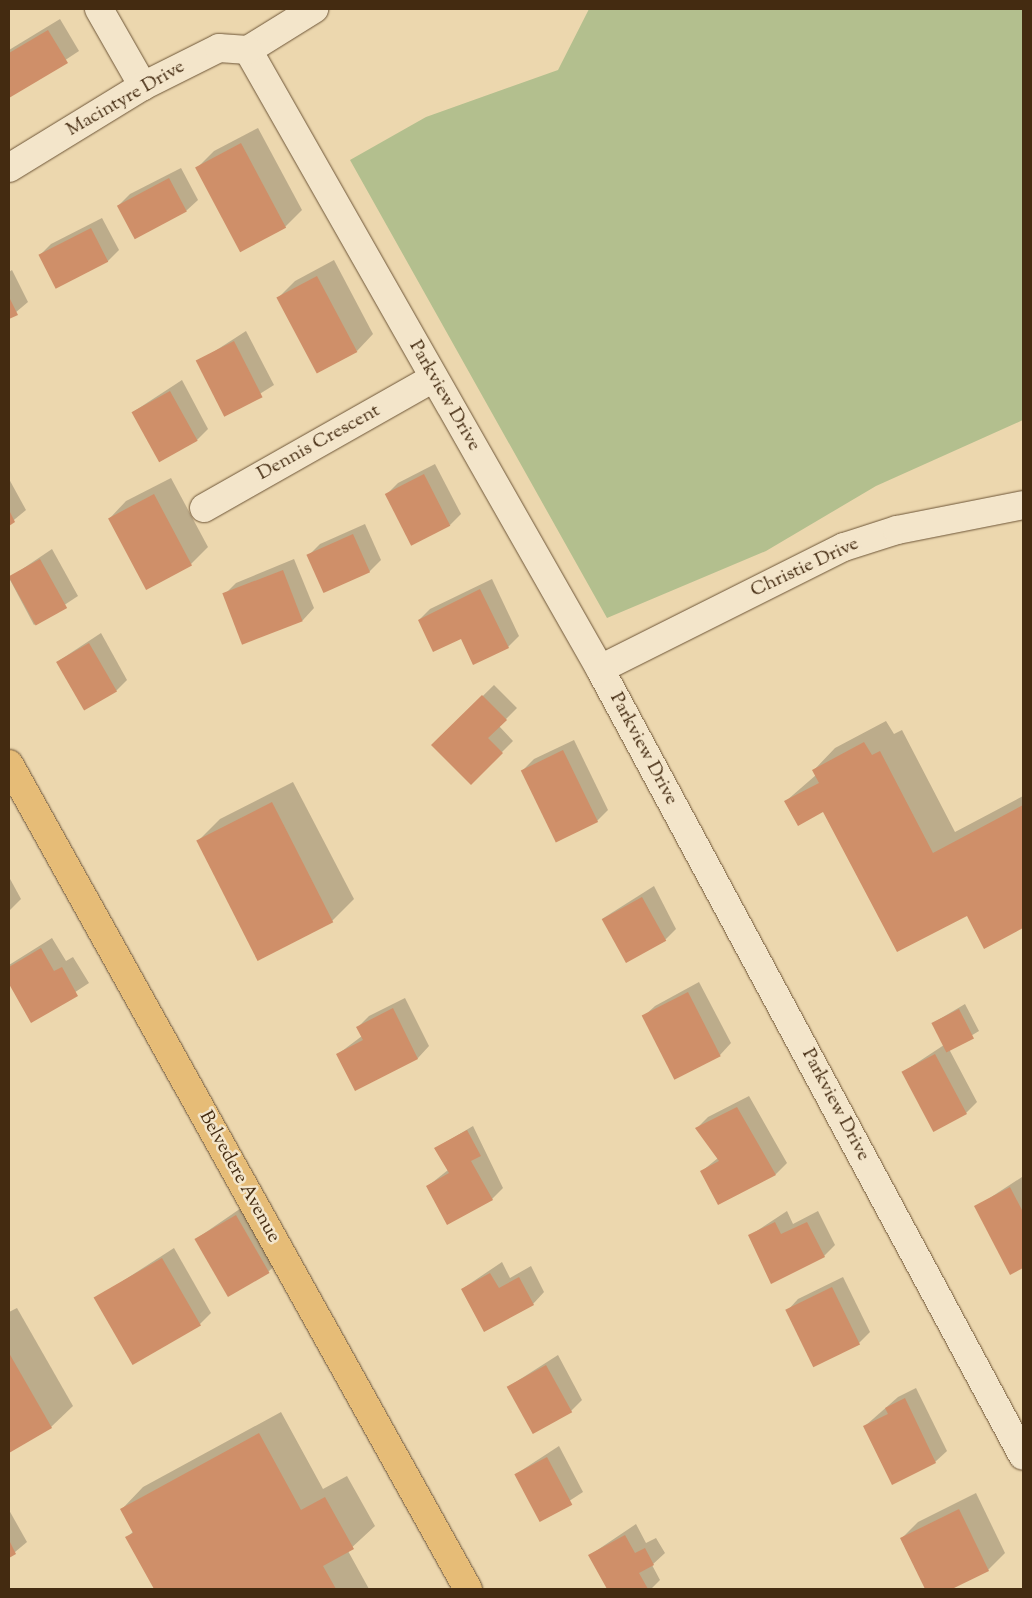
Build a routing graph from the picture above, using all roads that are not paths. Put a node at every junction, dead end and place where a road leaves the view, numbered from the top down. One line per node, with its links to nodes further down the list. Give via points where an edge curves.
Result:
1 (99, 9): 4 (street)
2 (314, 9): 3 (street)
3 (248, 50): 4 (street, Macintyre Drive, via 219,48); 6 (street, Parkview Drive)
4 (143, 86): 5 (street, Macintyre Drive)
5 (9, 168)
6 (434, 378): 8 (street, Dennis Crescent); 9 (street, Parkview Drive)
7 (1023, 505): 9 (street, Christie Drive, via 897,530 844,547)
8 (204, 508)
9 (600, 669): 11 (street, Parkview Drive)
10 (9, 766): 12 (main road, Belvedere Avenue)
11 (1023, 1456)
12 (468, 1589)

